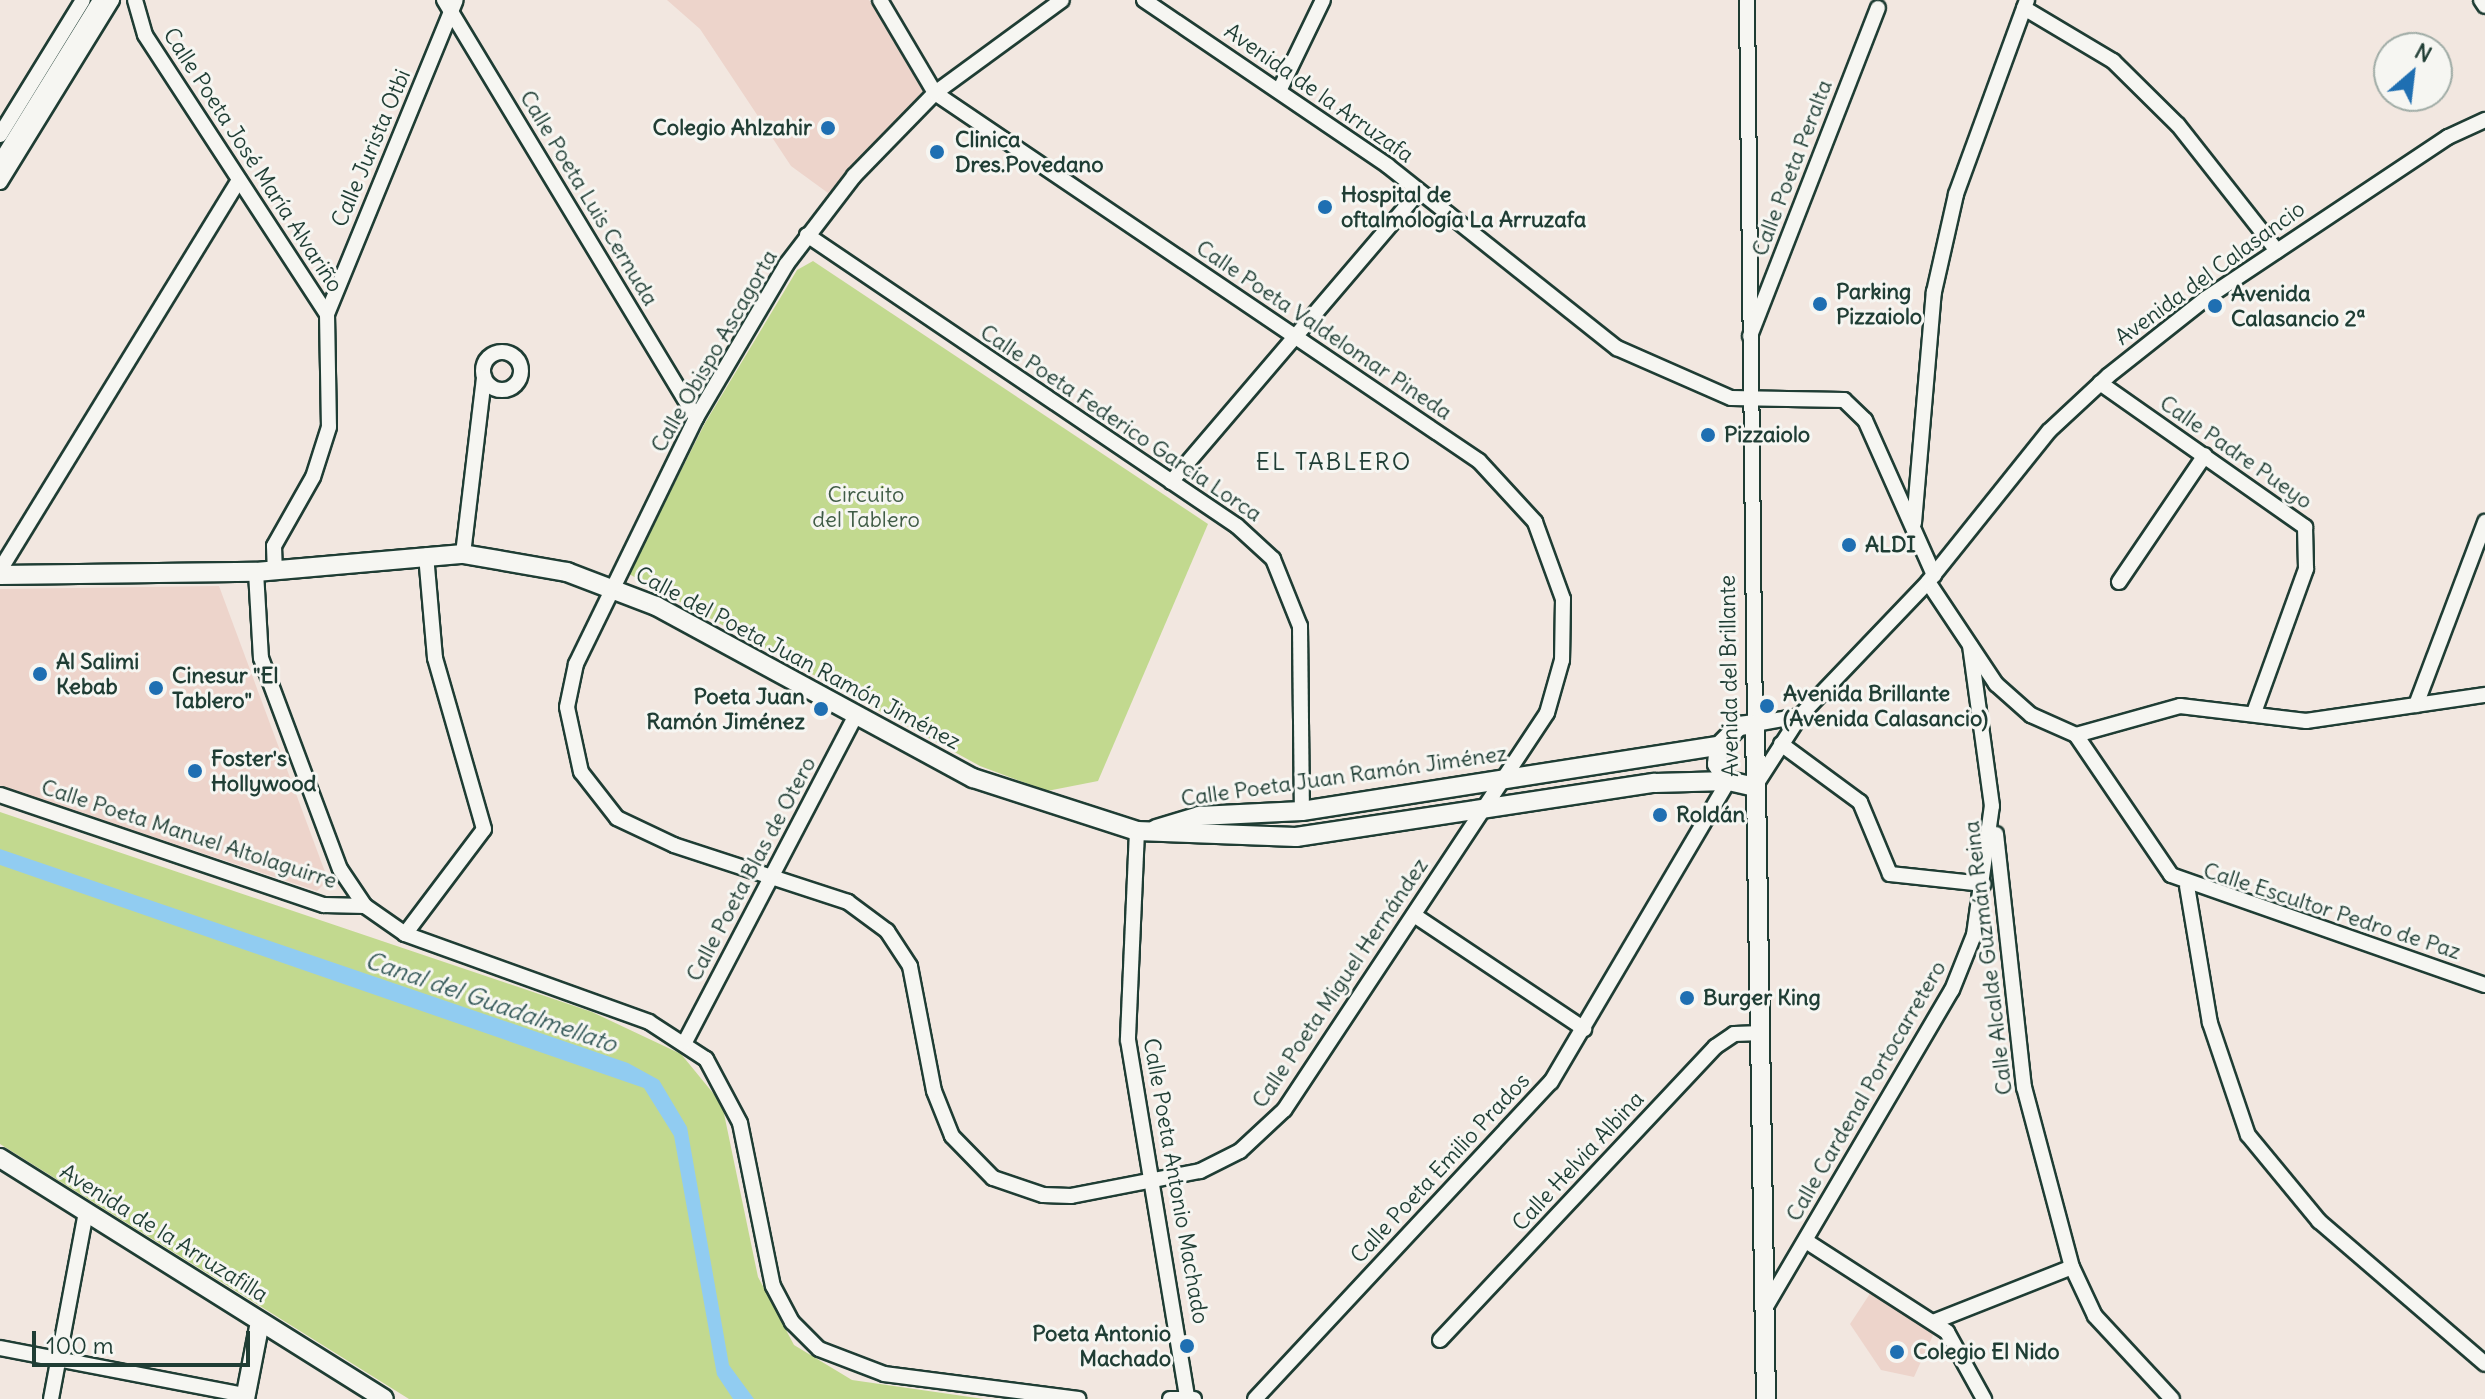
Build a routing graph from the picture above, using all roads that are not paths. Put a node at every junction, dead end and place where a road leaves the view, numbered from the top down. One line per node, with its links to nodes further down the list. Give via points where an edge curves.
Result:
1 (83, 0): 18 (street)
2 (100, 0): 19 (street)
3 (112, 0): 21 (street)
4 (135, 0): 20 (street, Calle Poeta José María Alvariño, via 145,35)
5 (880, 0): 16 (street, Calle Poeta Valdelomar Pineda)
6 (1062, 0): 16 (street, Calle Obispo Ascagorta)
7 (1144, 0): 15 (street, Avenida de la Arruzafa)
8 (1323, 0): 15 (street)
9 (1747, 0): 27 (street, Avenida del Brillante)
10 (2481, 0): 13 (street)
11 (450, 3): 25 (street, Calle Jurista Otbi); 31 (street, Calle Poeta Luis Cernuda)
12 (2025, 4): 24 (street, via 2113,61 2178,125); 35 (street, via 1956,194 1934,292 1911,500)
13 (2485, 6)
14 (1878, 8): 27 (street, Calle Poeta Peralta)
15 (1279, 91): 22 (street, Avenida de la Arruzafa)
16 (935, 93): 23 (street, Calle Obispo Ascagorta); 26 (street, Calle Poeta Valdelomar Pineda)
17 (2485, 120): 24 (street, Avenida del Calasancio)
18 (0, 135)
19 (0, 162)
20 (239, 180): 25 (street, Calle Poeta José María Alvariño); 39 (street)
21 (0, 182)
22 (1419, 192): 26 (street); 30 (street, Avenida de la Arruzafa, via 1600,339)
23 (807, 235): 31 (street, Calle Obispo Ascagorta); 33 (street, Calle Poeta Federico García Lorca)
24 (2277, 251): 29 (street, Avenida del Calasancio, via 2160,331)
25 (327, 314): 38 (street, Calle Poeta José María Alvariño, via 329,427 313,477 274,546)
26 (1293, 337): 33 (street); 54 (street, Calle Poeta Valdelomar Pineda, via 1479,461 1511,491 1547,544 1563,599 1562,660 1547,713)
27 (1747, 344): 30 (street, Avenida del Brillante)
28 (484, 377): 36 (street)
29 (2100, 383): 32 (street, Calle Padre Pueyo); 41 (street, Avenida del Calasancio, via 2049,431)
30 (1747, 399): 35 (street, Calle Escultor Pedro de Paz, via 1844,400 1865,420); 50 (street, Avenida del Brillante)
31 (696, 418): 43 (street, Calle Obispo Ascagorta)
32 (2205, 455): 42 (street); 47 (street, Calle Padre Pueyo, via 2298,519 2310,541)
33 (1171, 482): 60 (street, Calle Poeta Federico García Lorca, via 1250,536 1294,598 1301,640)
34 (2485, 522): 46 (street)
35 (1914, 532): 41 (street, Calle Escultor Pedro de Paz)
36 (463, 554): 37 (main road, Calle del Poeta Juan Ramón Jiménez); 43 (main road, Calle del Poeta Juan Ramón Jiménez)
37 (426, 555): 38 (main road, Calle del Poeta Juan Ramón Jiménez); 69 (street, via 435,658 484,829)
38 (275, 571): 40 (main road, Calle del Poeta Juan Ramón Jiménez)
39 (0, 572): 40 (main road, Calle del Poeta Juan Ramón Jiménez)
40 (256, 572): 65 (street, via 261,658 340,869)
41 (1931, 578): 44 (street, Calle Escultor Pedro de Paz); 49 (street, Avenida del Calasancio)
42 (2119, 582)
43 (614, 587): 48 (main road, Calle del Poeta Juan Ramón Jiménez); 62 (street, Calle Poeta Miguel Hernández, via 569,689 568,728 581,772 596,798 644,834)
44 (1970, 646): 51 (street, Calle Escultor Pedro de Paz, via 2013,701); 58 (street, Calle Cardenal Portocarretero)
45 (2485, 695): 46 (street)
46 (2416, 705): 47 (street, via 2339,720)
47 (2254, 713): 51 (street, via 2180,706)
48 (856, 715): 61 (main road, Calle del Poeta Juan Ramón Jiménez, via 985,783); 62 (street, Calle Poeta Blas de Otero)
49 (1800, 716): 50 (street); 52 (street, Avenida del Calasancio)
50 (1755, 724): 53 (main road, via 1739,726); 56 (main road, Avenida del Brillante)
51 (2076, 735): 64 (street, Calle Escultor Pedro de Paz, via 2171,875)
52 (1781, 744): 56 (street, Avenida del Calasancio); 63 (street, via 1860,802 1890,874)
53 (1719, 746): 54 (main road, Calle Poeta Juan Ramón Jiménez); 55 (main road, via 1717,764)
54 (1506, 779): 59 (street, Calle Poeta Valdelomar Pineda); 60 (main road, Calle Poeta Juan Ramón Jiménez)
55 (1728, 781): 56 (main road, Calle Poeta Juan Ramón Jiménez); 59 (main road, Calle Poeta Juan Ramón Jiménez, via 1696,778); 71 (street, Calle Poeta Emilio Prados)
56 (1755, 787): 72 (main road, Avenida del Brillante)
57 (0, 795): 65 (street, Calle Poeta Manuel Altolaguirre, via 324,905)
58 (1992, 806): 63 (street, Calle Cardenal Portocarretero); 68 (street, Calle Alcalde Guzmán Reina)
59 (1487, 810): 61 (main road, Calle Poeta Juan Ramón Jiménez, via 1296,837); 67 (street, Calle Poeta Miguel Hernández)
60 (1302, 811): 61 (main road, Calle Poeta Juan Ramón Jiménez, via 1199,816)
61 (1137, 831): 75 (street, Calle Poeta Antonio Machado, via 1128,1029)
62 (773, 876): 73 (street, Calle Poeta Blas de Otero); 75 (street, Calle Poeta Miguel Hernández, via 848,902 901,950 941,1113 993,1178 1043,1195)
63 (1983, 884): 66 (street, Calle Cardenal Portocarretero)
64 (2187, 886): 70 (street, Calle Escultor Pedro de Paz); 85 (street, via 2215,1045 2248,1135 2319,1221)
65 (365, 906): 69 (street)
66 (1978, 914): 68 (street); 77 (street, Calle Cardenal Portocarretero, via 1952,990)
67 (1414, 915): 71 (street); 75 (street, Calle Poeta Miguel Hernández, via 1272,1123 1220,1163)
68 (2005, 915): 78 (street, Calle Alcalde Guzmán Reina, via 2024,1087)
69 (405, 934): 73 (street, via 614,1006)
70 (2485, 985)
71 (1584, 1029): 92 (street, Calle Poeta Emilio Prados, via 1527,1113)
72 (1760, 1033): 79 (main road, Avenida del Brillante); 82 (street, Calle Helvia Albina, via 1734,1034 1715,1047)
73 (685, 1042): 90 (street, via 717,1071 734,1104 773,1286 805,1337 866,1370)
74 (0, 1158): 76 (main road, Avenida de la Arruzafilla)
75 (1153, 1181): 87 (street, Calle Poeta Antonio Machado)
76 (86, 1212): 80 (main road, Avenida de la Arruzafilla); 84 (street)
77 (1806, 1241): 79 (street, Calle Cardenal Portocarretero); 81 (street)
78 (2072, 1267): 81 (street); 95 (street, Calle Alcalde Guzmán Reina, via 2095,1316)
79 (1764, 1310): 93 (main road, Avenida del Brillante)
80 (260, 1322): 86 (main road); 89 (main road, Avenida de la Arruzafilla)
81 (1933, 1322): 94 (street, via 1947,1332)
82 (1440, 1340)
83 (0, 1348): 84 (street)
84 (59, 1359): 86 (street); 88 (street)
85 (2485, 1364)
86 (245, 1397)
87 (1191, 1397): 91 (street)
88 (51, 1399)
89 (384, 1399)
90 (1078, 1399)
91 (1170, 1399)
92 (1255, 1399)
93 (1766, 1399)
94 (1984, 1399)
95 (2172, 1399)

